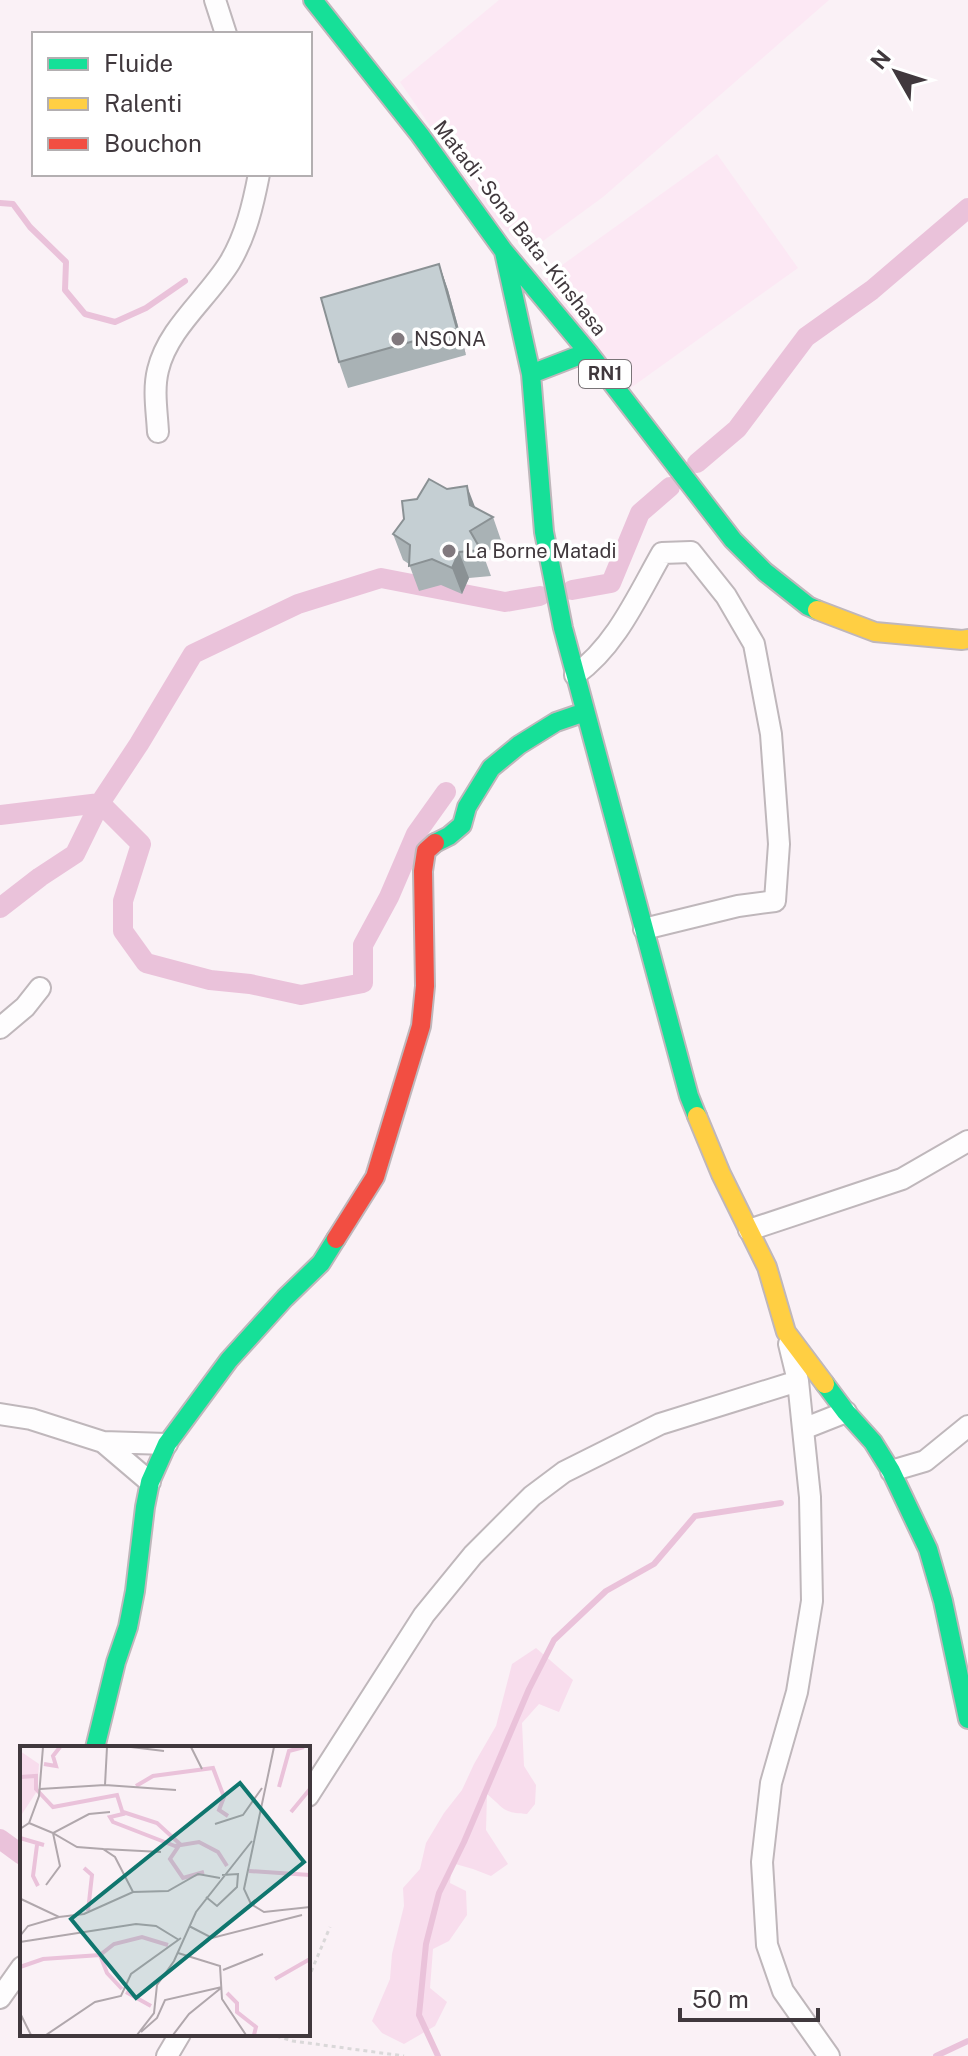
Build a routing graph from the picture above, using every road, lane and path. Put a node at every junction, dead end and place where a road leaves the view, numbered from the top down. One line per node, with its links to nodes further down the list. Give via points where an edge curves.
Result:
1 (215, 0): 3 (street)
2 (313, 0): 5 (main road, Matadi - Sona Bata - Kinshasa / RN1)
3 (225, 32)
4 (259, 176): 8 (street, via 243,237 229,264 166,347 155,391)
5 (503, 250): 6 (main road, Matadi - Sona Bata - Kinshasa / RN1); 7 (main road)
6 (588, 352): 7 (main road); 9 (main road, Matadi - Sona Bata - Kinshasa / RN1, via 733,540 808,606 875,632)
7 (531, 374): 10 (main road, via 544,532)
8 (158, 432)
9 (968, 639)
10 (575, 675): 11 (main road); 12 (street, via 592,663 623,620 662,553 691,552 726,596 754,644 771,734 779,844 775,901)
11 (585, 712): 12 (main road); 24 (main road, via 556,722 491,768 462,825 426,851 421,1026 375,1177 321,1263 229,1360)
12 (644, 929): 16 (main road, via 689,1096)
13 (40, 988): 14 (street)
14 (0, 1028)
15 (968, 1141): 16 (street, via 902,1179)
16 (749, 1230): 17 (main road, via 767,1267)
17 (786, 1332): 18 (street); 19 (main road)
18 (798, 1381): 22 (street); 29 (street, via 660,1424 564,1472 532,1496 473,1555 424,1615)
19 (846, 1412): 22 (street); 25 (main road)
20 (0, 1414): 23 (street)
21 (968, 1426): 25 (street, via 925,1461)
22 (803, 1429): 40 (street, via 812,1601 797,1692 771,1783 762,1862 767,1945 783,1991)
23 (103, 1442): 24 (street); 26 (street)
24 (167, 1444): 26 (main road)
25 (891, 1471): 27 (main road, via 928,1549)
26 (150, 1482): 28 (main road, via 128,1627)
27 (968, 1719)
28 (95, 1746)
29 (310, 1793)
30 (330, 1927): 32 (path)
31 (20, 1970): 33 (street)
32 (310, 1974)
33 (0, 1998)
34 (179, 2036): 38 (street)
35 (276, 2036): 37 (path)
36 (294, 2036): 37 (path)
37 (293, 2041): 39 (path)
38 (167, 2056)
39 (404, 2056)
40 (829, 2056)

